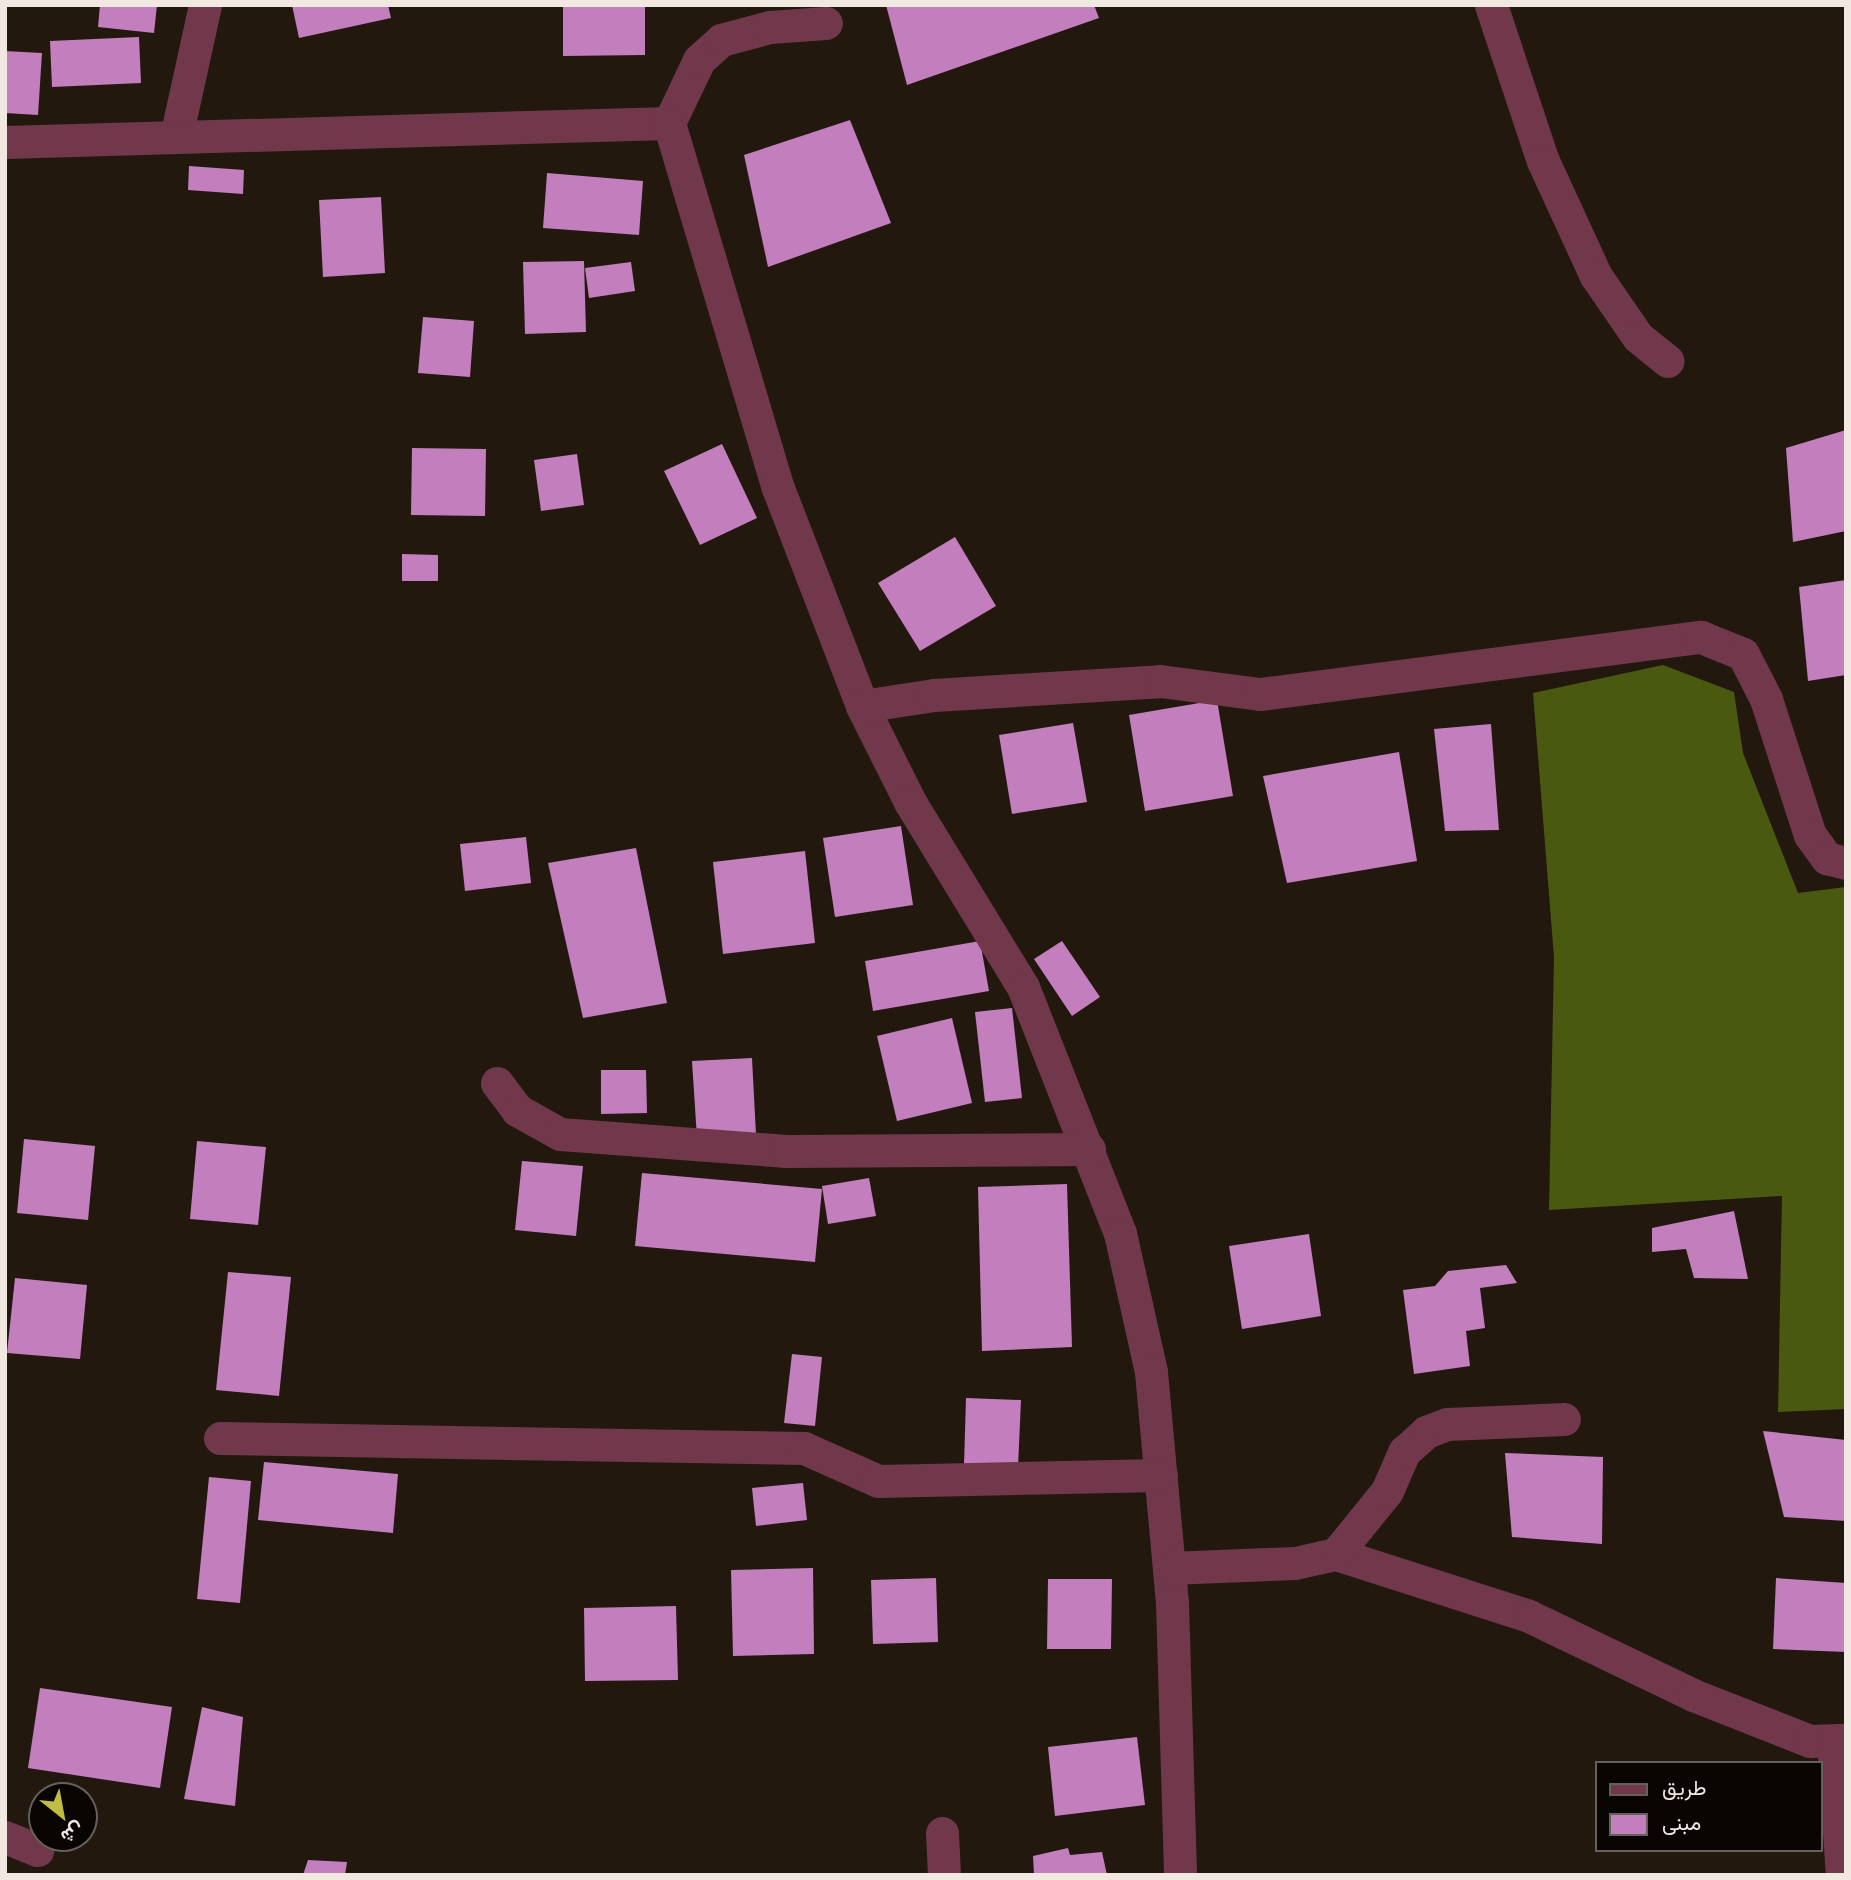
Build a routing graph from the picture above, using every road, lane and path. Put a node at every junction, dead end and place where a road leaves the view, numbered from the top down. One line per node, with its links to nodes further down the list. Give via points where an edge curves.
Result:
1 (205, 5): 5 (street)
2 (1491, 5): 7 (street, via 1543,161 1596,276 1638,337)
3 (826, 23): 4 (street, via 770,27 721,40 699,60)
4 (669, 123): 5 (street); 8 (street, via 778,488)
5 (176, 136): 6 (street)
6 (5, 142)
7 (1668, 361)
8 (862, 706): 9 (street, via 934,695 1160,681 1260,694 1701,637 1743,654 1766,699 1810,835 1828,858); 11 (street, via 910,802 1023,987)
9 (1846, 863)
10 (497, 1083): 11 (street, via 517,1110 560,1134 786,1151)
11 (1089, 1149): 14 (street, via 1120,1233 1151,1372)
12 (1564, 1419): 15 (street, via 1447,1424 1426,1432 1404,1452 1387,1491)
13 (220, 1438): 14 (street, via 804,1448 878,1481)
14 (1161, 1475): 16 (street)
15 (1336, 1553): 16 (street, via 1295,1563); 17 (street, via 1529,1616 1693,1695 1810,1741)
16 (1169, 1569): 22 (street)
17 (1840, 1741): 23 (street)
18 (942, 1833): 21 (street)
19 (5, 1837): 20 (street)
20 (28, 1846)
21 (944, 1875)
22 (1180, 1875)
23 (1842, 1875)

